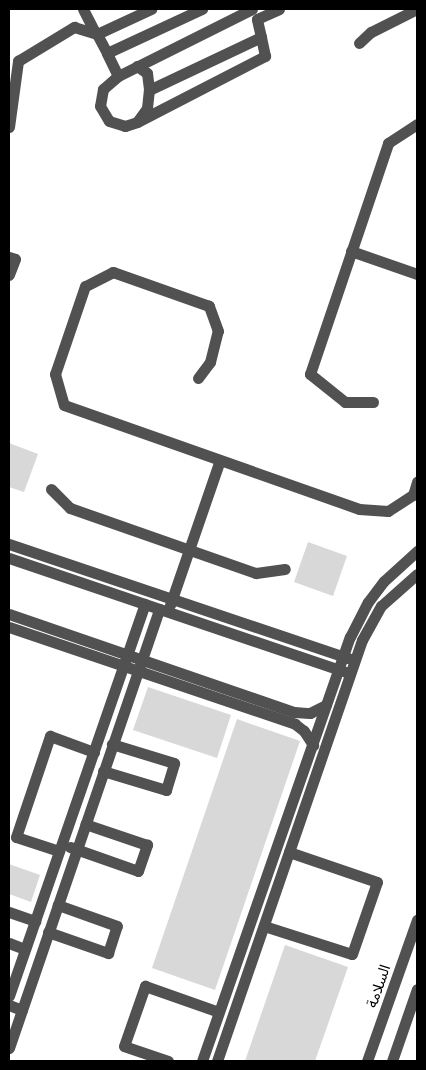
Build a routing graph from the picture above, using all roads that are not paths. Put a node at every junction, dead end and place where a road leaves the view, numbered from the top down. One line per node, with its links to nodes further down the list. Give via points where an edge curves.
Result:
1 (83, 9): 7 (street)
2 (151, 9): 7 (street)
3 (202, 9): 10 (street)
4 (278, 9): 6 (street)
5 (417, 9): 9 (street, via 371,32)
6 (252, 12): 8 (street); 11 (street)
7 (96, 34): 10 (street); 16 (street, via 74,27 18,61)
8 (261, 37): 13 (street); 14 (street, via 265,56)
9 (359, 43)
10 (107, 53): 12 (street)
11 (136, 66): 12 (street); 13 (street, via 147,72)
12 (118, 76): 14 (street, via 103,89 100,106 109,121 125,126)
13 (149, 90): 14 (street, via 147,108)
14 (137, 122)
15 (417, 124): 17 (street, via 388,143)
16 (10, 127)
17 (351, 251): 20 (street); 22 (street, via 310,374 345,402)
18 (9, 257): 19 (street, via 15,259)
19 (9, 274)
20 (417, 274)
21 (198, 378): 23 (street, via 210,362 218,331 209,306 113,272 85,286 55,374 64,405)
22 (373, 402)
23 (220, 460): 24 (street, via 359,509 388,511 413,495); 27 (street)
24 (417, 482)
25 (51, 489): 27 (street, via 70,508)
26 (9, 544): 32 (street)
27 (189, 549): 30 (street, via 256,573); 32 (street)
28 (417, 551): 37 (street, via 384,581 368,602 357,621)
29 (9, 558): 33 (street)
30 (285, 569)
31 (417, 574): 37 (street, via 381,606)
32 (172, 599): 34 (street); 37 (street)
33 (145, 604): 34 (street); 38 (street)
34 (163, 611): 39 (street); 40 (street)
35 (9, 614): 38 (street)
36 (9, 628): 38 (street)
37 (349, 659): 40 (street); 41 (street)
38 (126, 660): 39 (street); 45 (street)
39 (140, 665): 42 (street, via 294,712 310,714); 43 (street); 44 (street, via 295,724)
40 (339, 670): 41 (street); 42 (street)
41 (350, 674): 50 (street)
42 (326, 705): 44 (street)
43 (112, 744): 46 (street); 46 (street, via 174,763 166,790)
44 (312, 745): 64 (street)
45 (94, 752): 48 (street); 48 (street, via 50,736 16,837)
46 (103, 771): 47 (street)
47 (85, 824): 49 (street); 49 (street, via 147,845 138,871)
48 (60, 848): 49 (street); 54 (street)
49 (76, 850): 51 (street)
50 (289, 852): 55 (street); 55 (street, via 377,882 352,954)
51 (58, 905): 56 (street); 56 (street, via 118,926 108,953)
52 (9, 912): 54 (street)
53 (417, 920): 70 (street, السلامة)
54 (35, 921): 58 (street)
55 (264, 926): 69 (street)
56 (48, 932): 63 (street)
57 (9, 943): 58 (street)
58 (25, 949): 60 (street)
59 (417, 989): 65 (street)
60 (9, 996)
61 (417, 999): 65 (street)
62 (9, 1005): 63 (street)
63 (22, 1010): 66 (street)
64 (220, 1012): 67 (street, via 145,986 124,1046); 68 (street)
65 (410, 1012): 71 (street)
66 (9, 1048)
67 (168, 1061)
68 (202, 1061)
69 (217, 1061)
70 (367, 1061)
71 (392, 1061)

